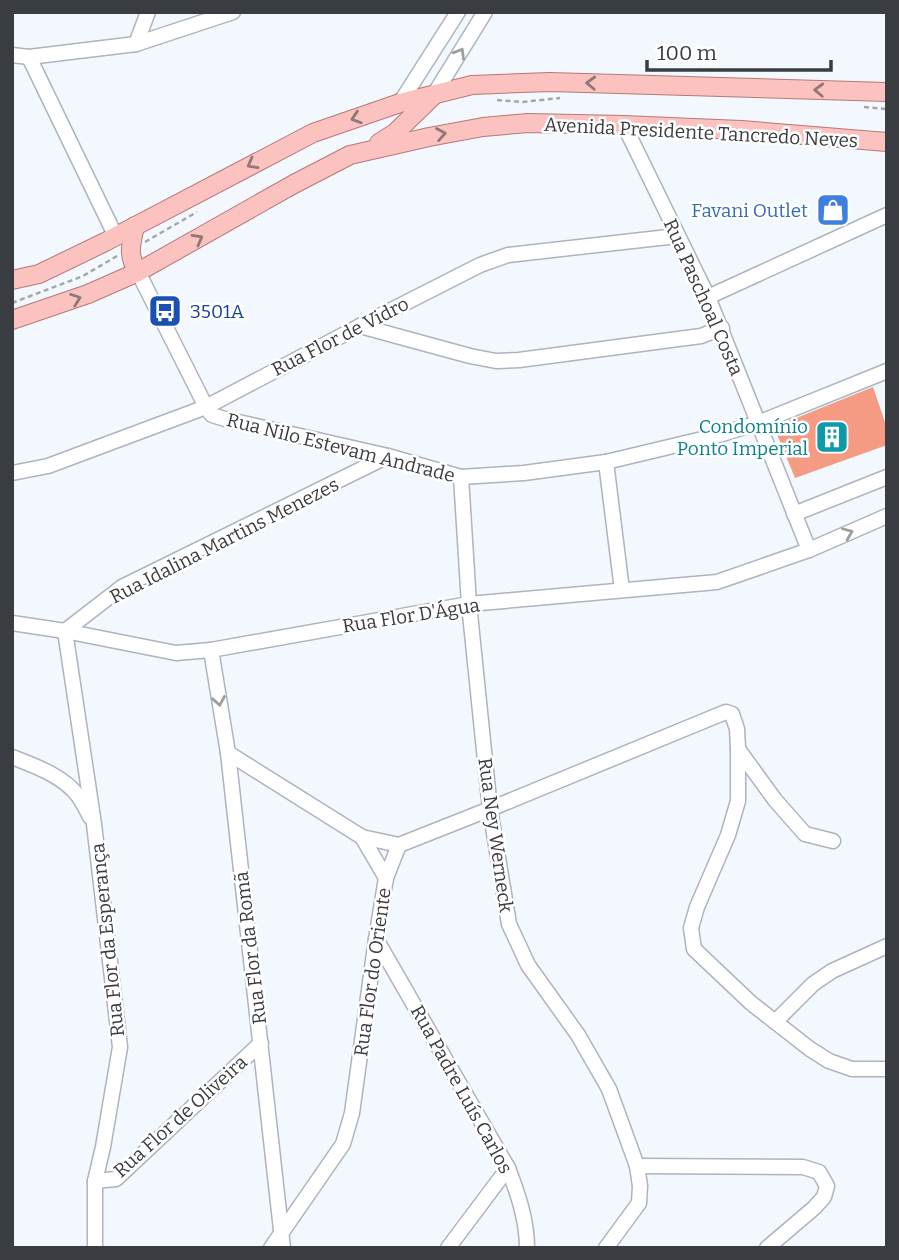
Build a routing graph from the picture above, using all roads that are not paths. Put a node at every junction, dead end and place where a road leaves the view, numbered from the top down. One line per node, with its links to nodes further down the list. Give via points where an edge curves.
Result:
1 (148, 12): 5 (street)
2 (233, 12): 5 (street)
3 (458, 12): 10 (street)
4 (485, 12): 9 (street, one-way to 4)
5 (136, 44): 7 (street)
6 (12, 55): 7 (street)
7 (29, 57): 17 (street)
8 (887, 92): 9 (main road, one-way to 9, via 550,82 472,85)
9 (435, 93): 10 (main road); 13 (main road, via 395,134)
10 (400, 103): 15 (main road, one-way to 15, via 313,133)
11 (624, 125): 12 (main road, Avenida Presidente Tancredo Neves); 13 (main road, Avenida Presidente Tancredo Neves, one-way to 11, via 483,127); 16 (street, Rua Paschoal Costa)
12 (887, 142)
13 (350, 155): 18 (main road, Avenida Presidente Tancredo Neves, one-way to 13)
14 (887, 215): 20 (street)
15 (135, 226): 17 (main road); 18 (main road, via 129,251)
16 (677, 236): 20 (street, Rua Paschoal Costa); 22 (street, Rua Flor de Vidro, via 508,256 480,265)
17 (116, 237): 19 (main road, via 39,274)
18 (138, 272): 21 (main road, Avenida Presidente Tancredo Neves, one-way to 18, via 88,295); 25 (street)
19 (12, 280)
20 (708, 296): 23 (street, Rua Paschoal Costa)
21 (12, 320)
22 (359, 326): 23 (street, via 496,361 701,336); 25 (street, Rua Flor de Vidro)
23 (722, 328): 26 (street, Rua Paschoal Costa)
24 (887, 371): 26 (street, Rua Nilo Estevam Andrade)
25 (206, 407): 27 (street, Rua Nilo Estevam Andrade, via 212,415 226,419); 29 (street, Rua Flor de Vidro, via 48,466)
26 (758, 423): 28 (street, Rua Nilo Estevam Andrade); 32 (street, Rua Paschoal Costa)
27 (388, 456): 30 (street, Rua Nilo Estevam Andrade); 38 (street, Rua Idalina Martins Menezes, via 122,587)
28 (606, 462): 30 (street, Rua Nilo Estevam Andrade); 35 (street)
29 (12, 473)
30 (461, 477): 36 (street, Rua Ney Werneck)
31 (887, 477): 32 (street)
32 (794, 514): 34 (street, Rua Paschoal Costa)
33 (887, 516): 34 (street, Rua Flor D'Água, one-way to 33)
34 (809, 550): 35 (street, Rua Flor D'Água, via 717,582)
35 (622, 590): 36 (street, Rua Flor D'Água)
36 (469, 604): 39 (street, Rua Flor D'Água); 43 (street, Rua Ney Werneck)
37 (12, 623): 38 (street, Rua Flor D'Água)
38 (65, 631): 39 (street, Rua Flor D'Água, via 176,653); 44 (street, Rua Flor da Esperança)
39 (211, 650): 41 (street, Rua Flor da Romã, one-way to 41)
40 (738, 749): 43 (street, via 735,719 726,712); 46 (street, via 805,834); 51 (street, via 738,802 691,928 694,949)
41 (228, 753): 45 (street, Rua Flor do Oriente); 52 (street, Rua Flor da Romã)
42 (12, 757): 44 (street, via 63,781)
43 (490, 809): 47 (street); 54 (street, Rua Ney Werneck, via 509,923 528,965 578,1035 609,1089)
44 (94, 824): 56 (street, Rua Flor da Esperança, via 120,1047)
45 (362, 837): 47 (street); 48 (street, Rua Flor do Oriente)
46 (833, 841)
47 (399, 845): 48 (street)
48 (386, 878): 49 (street, Rua Flor do Oriente)
49 (376, 939): 55 (street, Rua Padre Luís Carlos); 57 (street, Rua Flor do Oriente, via 352,1113 343,1144)
50 (887, 946): 51 (street, via 832,971)
51 (775, 1022): 53 (street, via 829,1061 852,1069)
52 (261, 1043): 56 (street, Rua Flor de Oliveira, via 116,1179); 57 (street, Rua Flor da Romã)
53 (887, 1069)
54 (637, 1166): 63 (street, Rua Ney Werneck, via 639,1203); 64 (street, via 803,1167 819,1171 827,1186 824,1197)
55 (508, 1168): 61 (street); 62 (street, Rua Padre Luís Carlos, via 519,1196)
56 (95, 1181): 58 (street, Rua Flor da Esperança)
57 (282, 1231): 59 (street, Rua Flor do Oriente); 60 (street, Rua Flor da Romã)
58 (95, 1248)
59 (271, 1248)
60 (283, 1248)
61 (448, 1248)
62 (527, 1248)
63 (606, 1248)
64 (767, 1248)

